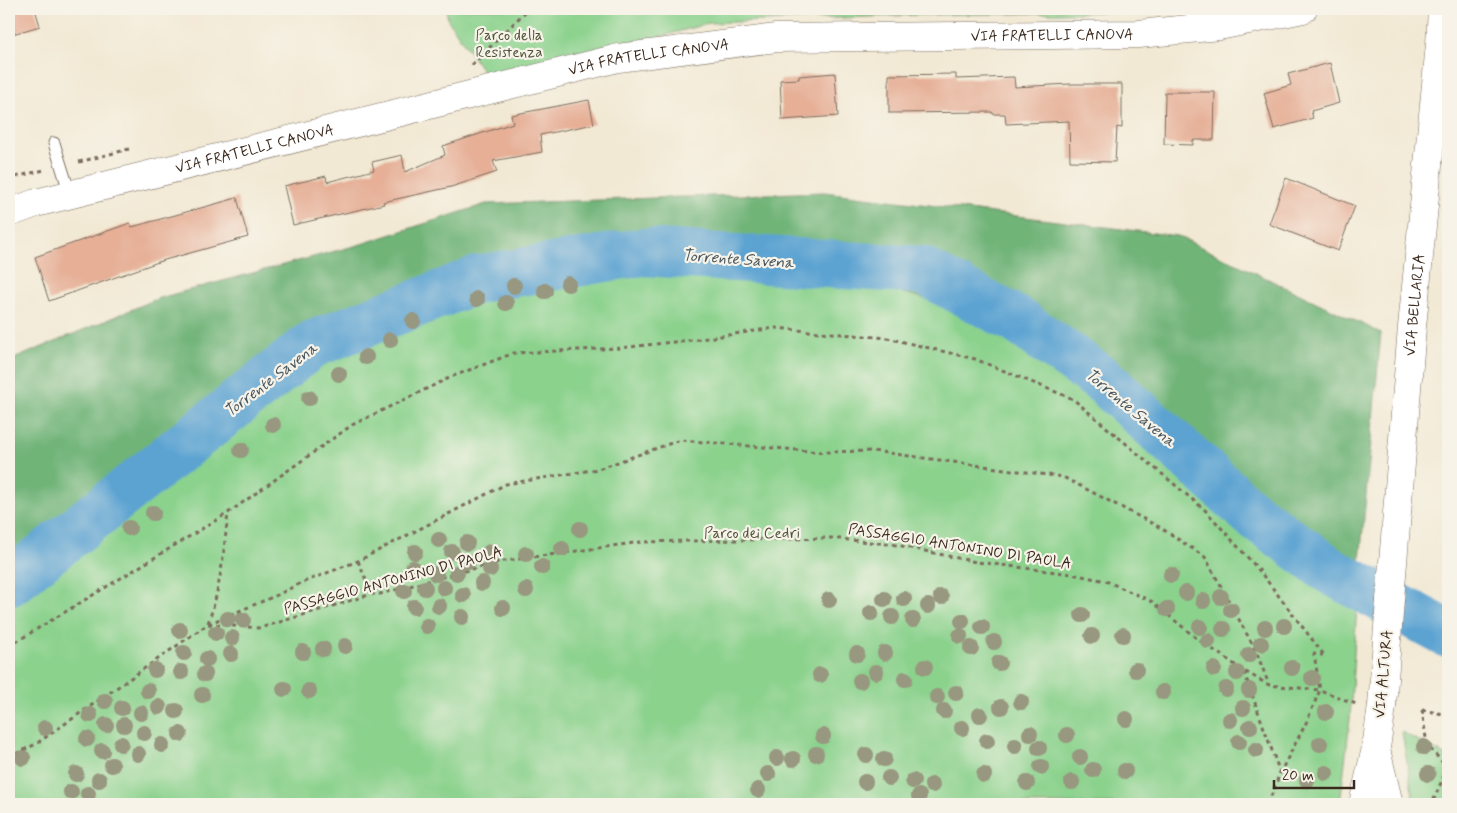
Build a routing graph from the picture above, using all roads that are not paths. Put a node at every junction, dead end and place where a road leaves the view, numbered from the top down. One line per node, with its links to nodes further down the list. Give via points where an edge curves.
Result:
1 (1303, 9): 4 (street, VIA FRATELLI CANOVA, via 1219,26 1139,34 776,38 618,58)
2 (1442, 9): 6 (street, VIA BELLARIA)
3 (54, 143): 4 (lane)
4 (70, 195): 5 (street, VIA FRATELLI CANOVA)
5 (9, 213)
6 (1390, 600): 7 (street, VIA ALTURA, bridge, via 1369,705)
7 (1376, 748): 8 (street, VIA ALTURA); 9 (street, VIA ALTURA)
8 (1363, 804)
9 (1389, 804)

